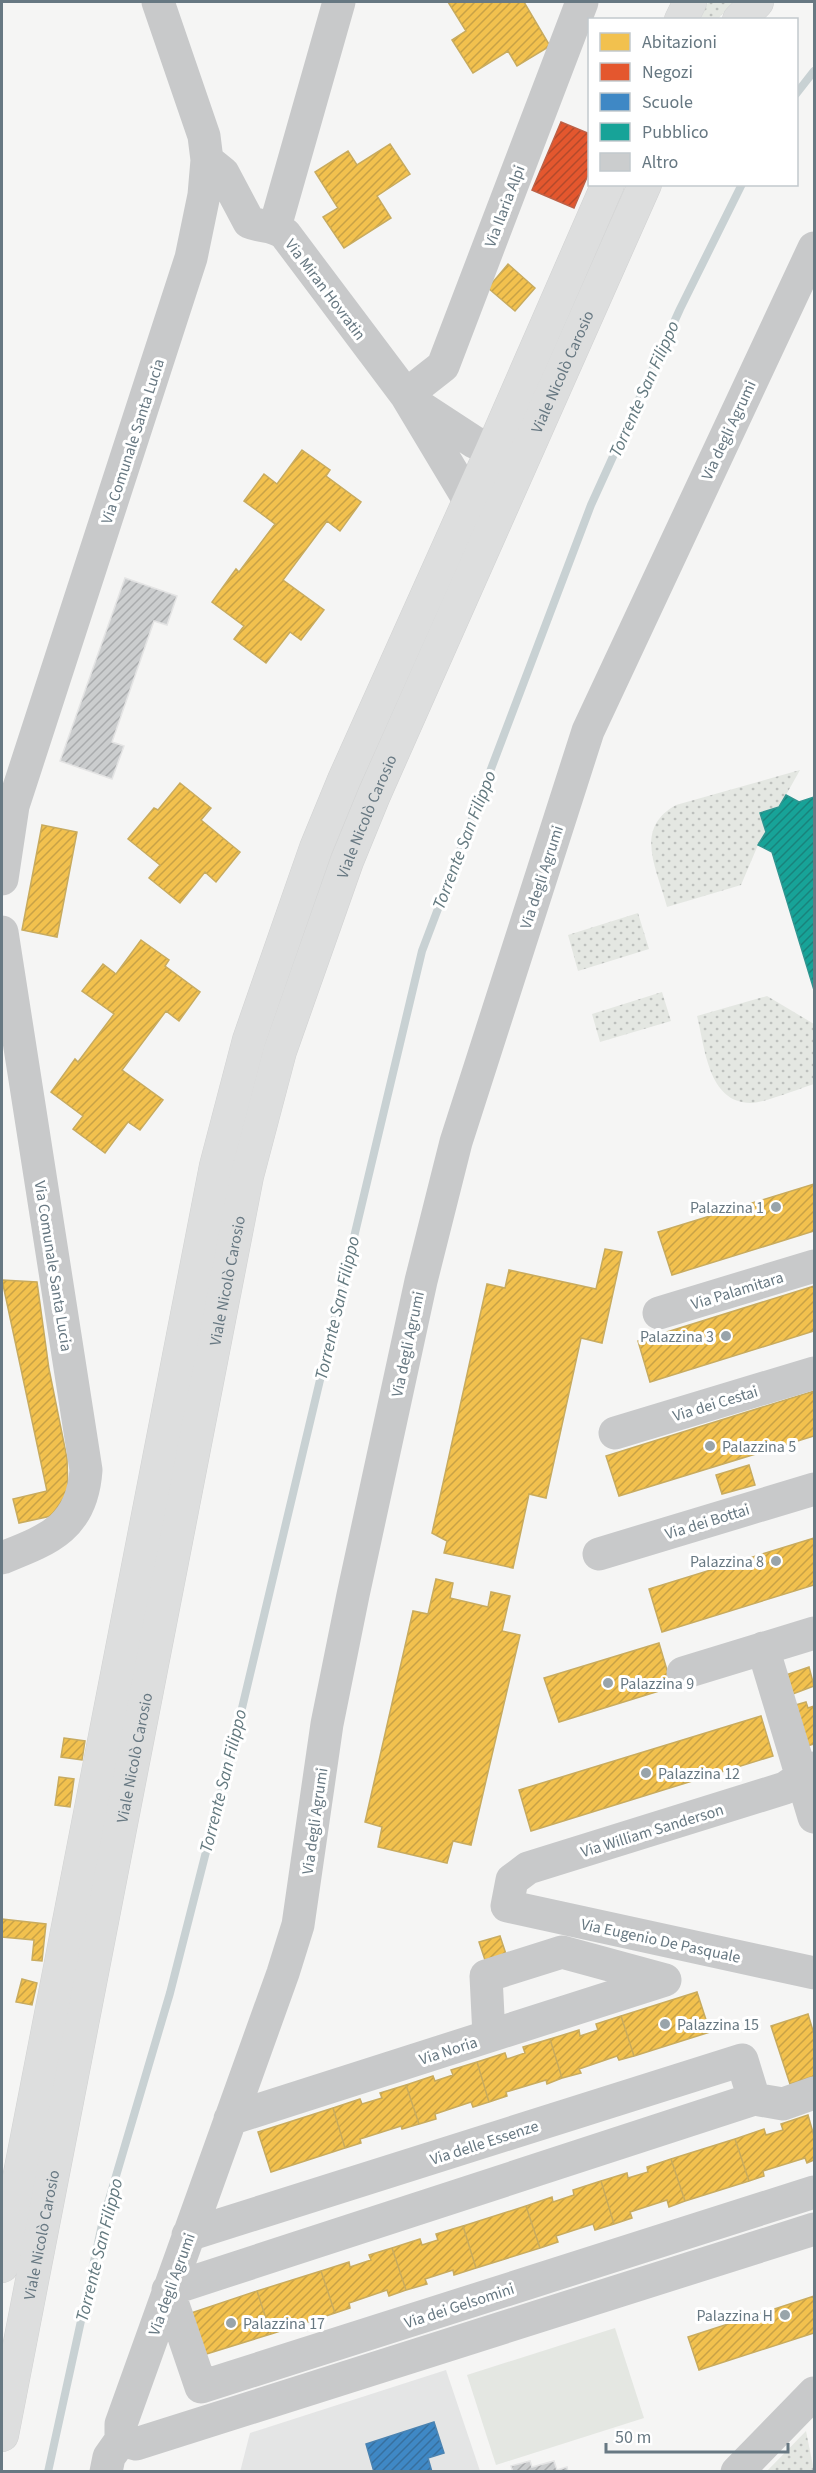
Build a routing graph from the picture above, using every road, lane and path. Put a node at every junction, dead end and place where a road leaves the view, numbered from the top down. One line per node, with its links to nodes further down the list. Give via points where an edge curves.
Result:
1 (159, 2): 8 (street, Via Comunale Santa Lucia, via 204,136)
2 (339, 2): 11 (street)
3 (582, 2): 13 (street, Via Ilaria Alpi, via 443,366)
4 (690, 2): 6 (main road)
5 (757, 2): 7 (main road)
6 (682, 18)
7 (741, 18)
8 (207, 160): 11 (street, Via Miran Hovratin, via 223,173 249,222); 16 (street, Via Comunale Santa Lucia, via 191,258 21,782 8,832)
9 (607, 186): 14 (main road, Viale Nicolò Carosio)
10 (644, 186): 14 (main road, Viale Nicolò Carosio)
11 (275, 226): 13 (street, Via Miran Hovratin, via 285,234)
12 (814, 248): 35 (street, Via degli Agrumi, via 588,731 495,1016 456,1142 421,1281 370,1513 327,1724 298,1925)
13 (410, 402): 14 (street); 15 (street, Via Miran Hovratin)
14 (507, 457): 15 (main road, Viale Nicolò Carosio); 46 (main road, Viale Nicolò Carosio, via 347,861 280,1051 262,1116 247,1176)
15 (469, 500): 40 (main road, Viale Nicolò Carosio, via 316,848 252,1030 231,1106)
16 (2, 879)
17 (2, 932): 24 (street, Via Comunale Santa Lucia, via 86,1470 78,1508 65,1525 49,1537)
18 (814, 1266): 19 (street, Via Palamitara)
19 (659, 1313)
20 (814, 1373): 21 (street, Via dei Cestai)
21 (615, 1433)
22 (814, 1489): 23 (street, Via dei Bottai)
23 (599, 1554)
24 (2, 1558)
25 (814, 1633): 26 (street)
26 (763, 1648): 27 (street); 28 (street)
27 (683, 1673)
28 (808, 1772): 29 (street); 30 (street, Via William Sanderson, via 785,1788 528,1868 512,1880)
29 (814, 1816)
30 (507, 1906): 31 (street, Via Eugenio De Pasquale)
31 (814, 1973)
32 (489, 2036): 32 (street, Via Noria, via 665,1980 562,1952 486,1976); 35 (street, Via Noria)
33 (814, 2093): 34 (street, via 783,2104)
34 (754, 2099): 38 (street, Via delle Essenze, via 742,2060); 42 (street)
35 (230, 2119): 38 (street, Via degli Agrumi)
36 (814, 2192): 39 (street, Via dei Gelsomini)
37 (814, 2229): 41 (street)
38 (188, 2235): 42 (street, Via degli Agrumi)
39 (640, 2248): 41 (street); 43 (street, Via dei Gelsomini)
40 (2, 2260)
41 (651, 2281): 44 (street)
42 (168, 2290): 43 (street, Via dei Gelsomini, via 201,2386); 47 (street, Via degli Agrumi, via 121,2424)
43 (432, 2313): 44 (street)
44 (444, 2347): 47 (street, via 136,2444)
45 (814, 2394): 49 (street)
46 (2, 2435)
47 (121, 2440): 48 (street, Via degli Agrumi, via 109,2457)
48 (106, 2472)
49 (737, 2472)

